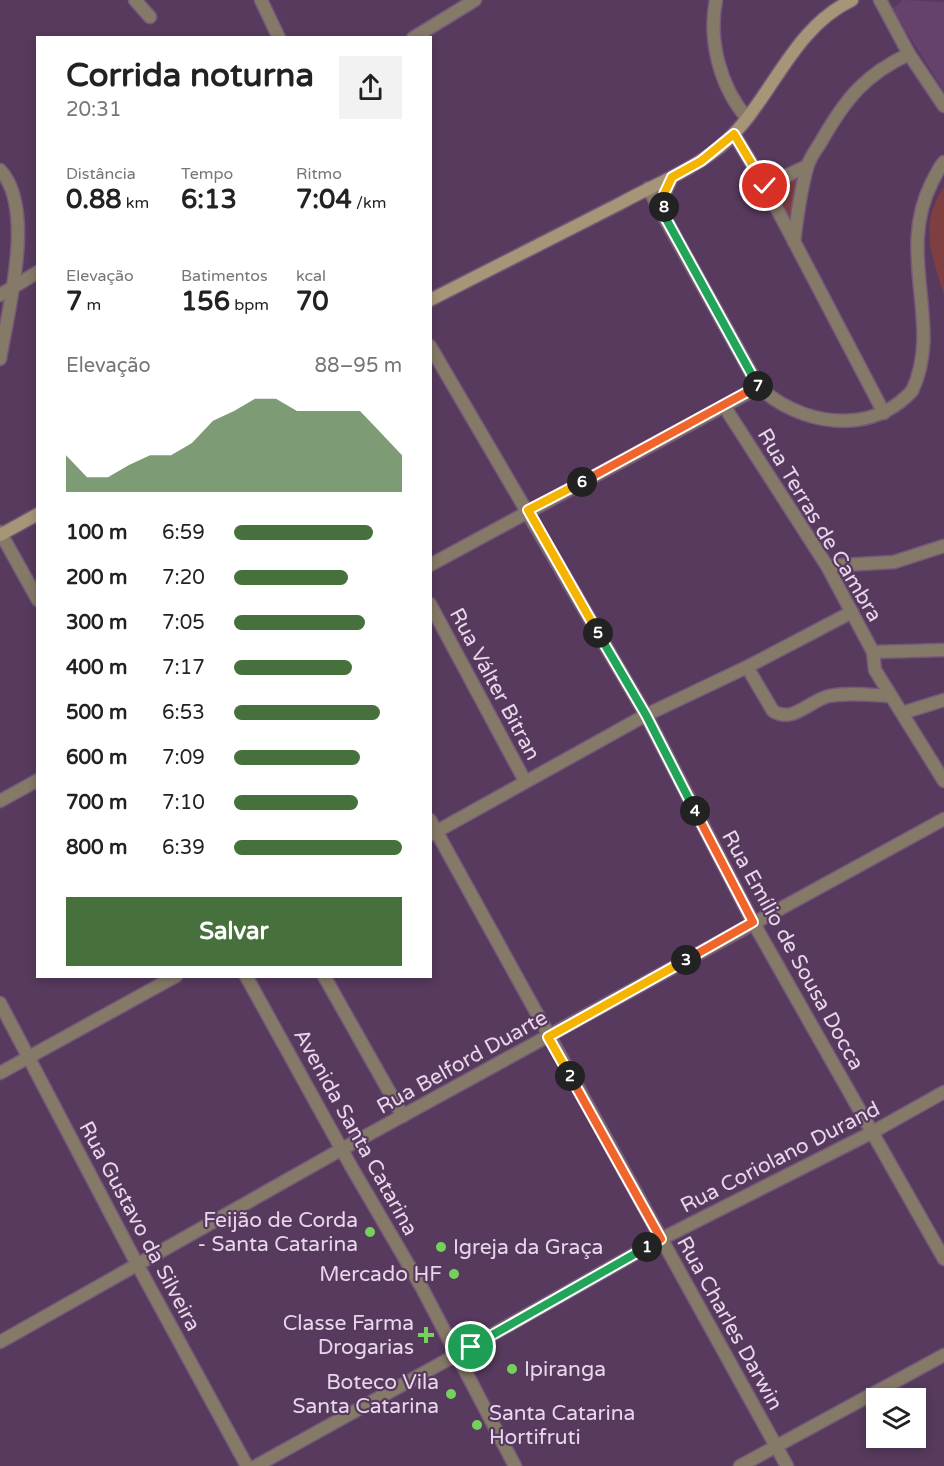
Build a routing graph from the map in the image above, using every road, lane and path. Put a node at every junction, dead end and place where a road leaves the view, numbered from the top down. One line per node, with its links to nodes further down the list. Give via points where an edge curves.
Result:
1 (135, 0): 7 (street)
2 (261, 0): 8 (street)
3 (475, 0): 9 (street)
4 (716, 0): 12 (street, via 714,30 721,72 728,91)
5 (852, 0): 12 (main road, via 826,16 805,36)
6 (880, 0): 10 (street)
7 (150, 17)
8 (278, 36)
9 (417, 36)
10 (909, 54): 11 (street); 15 (street, via 880,69 851,95)
11 (944, 106)
12 (747, 118): 13 (main road)
13 (734, 134): 17 (main road, via 701,161); 18 (street)
14 (944, 162): 25 (street, via 926,195 920,219)
15 (807, 166): 18 (street); 21 (street)
16 (0, 170): 23 (street, via 15,195 19,224)
17 (672, 177): 19 (main road); 20 (street, via 664,194)
18 (765, 186): 21 (street)
19 (648, 188): 20 (street); 24 (main road)
20 (665, 217): 29 (street)
21 (794, 242): 31 (street)
22 (36, 273): 23 (street)
23 (6, 292): 28 (street)
24 (432, 299)
25 (935, 309)
26 (936, 331): 31 (street, via 934,351 923,377 903,401)
27 (432, 349): 32 (street, Rua Emílio de Sousa Docca)
28 (0, 359)
29 (759, 387): 30 (street); 31 (street, via 774,400 820,418 851,420)
30 (723, 406): 32 (street); 37 (street, Rua Terras de Cambra)
31 (884, 412)
32 (528, 510): 36 (street); 47 (street, Rua Emílio de Sousa Docca)
33 (36, 515): 34 (main road)
34 (0, 534): 38 (street)
35 (944, 546): 37 (street, via 894,562)
36 (432, 563)
37 (828, 566): 40 (street, Rua Terras de Cambra)
38 (36, 597)
39 (432, 608): 50 (street, Rua Válter Bitran)
40 (852, 612): 42 (street, Rua Terras de Cambra); 43 (street)
41 (944, 650): 42 (street)
42 (873, 652): 44 (street, Rua Terras de Cambra, via 875,670)
43 (747, 667): 44 (street, via 772,711 779,714 797,712 829,696); 47 (street)
44 (891, 696): 46 (street, Rua Terras de Cambra)
45 (944, 700): 46 (street)
46 (902, 713): 49 (street, Rua Terras de Cambra)
47 (646, 715): 50 (street); 54 (street, Rua Emílio de Sousa Docca)
48 (36, 781): 51 (street)
49 (944, 781)
50 (525, 782): 53 (street)
51 (0, 801)
52 (944, 819): 54 (street, Rua Belford Duarte)
53 (433, 828): 59 (street, Rua Charles Darwin)
54 (753, 922): 59 (street, Rua Belford Duarte); 64 (street, Rua Emílio de Sousa Docca)
55 (172, 978): 60 (street)
56 (247, 978): 65 (street, Avenida Santa Catarina)
57 (325, 978): 63 (street)
58 (0, 1003): 60 (street, Rua Gustavo da Silveira)
59 (548, 1037): 63 (street, Rua Belford Duarte); 66 (street, Rua Charles Darwin)
60 (29, 1057): 61 (street); 68 (street, Rua Gustavo da Silveira)
61 (0, 1073)
62 (944, 1092): 64 (street, Rua Coriolano Durand)
63 (403, 1116): 65 (street, Rua Belford Duarte)
64 (871, 1133): 66 (street, Rua Coriolano Durand); 67 (street, Rua Emílio de Sousa Docca)
65 (342, 1149): 68 (street, Rua Belford Duarte); 70 (street, Avenida Santa Catarina)
66 (661, 1239): 70 (street, Rua Coriolano Durand); 72 (street, Rua Charles Darwin)
67 (944, 1259)
68 (136, 1264): 69 (street, Rua Belford Duarte); 73 (street, Rua Gustavo da Silveira)
69 (0, 1342)
70 (456, 1355): 74 (street, Rua Coriolano Durand); 75 (street, Avenida Santa Catarina)
71 (944, 1355): 72 (street)
72 (776, 1446): 76 (street); 77 (street, Rua Charles Darwin)
73 (247, 1466)
74 (256, 1466)
75 (515, 1466)
76 (740, 1466)
77 (787, 1466)

